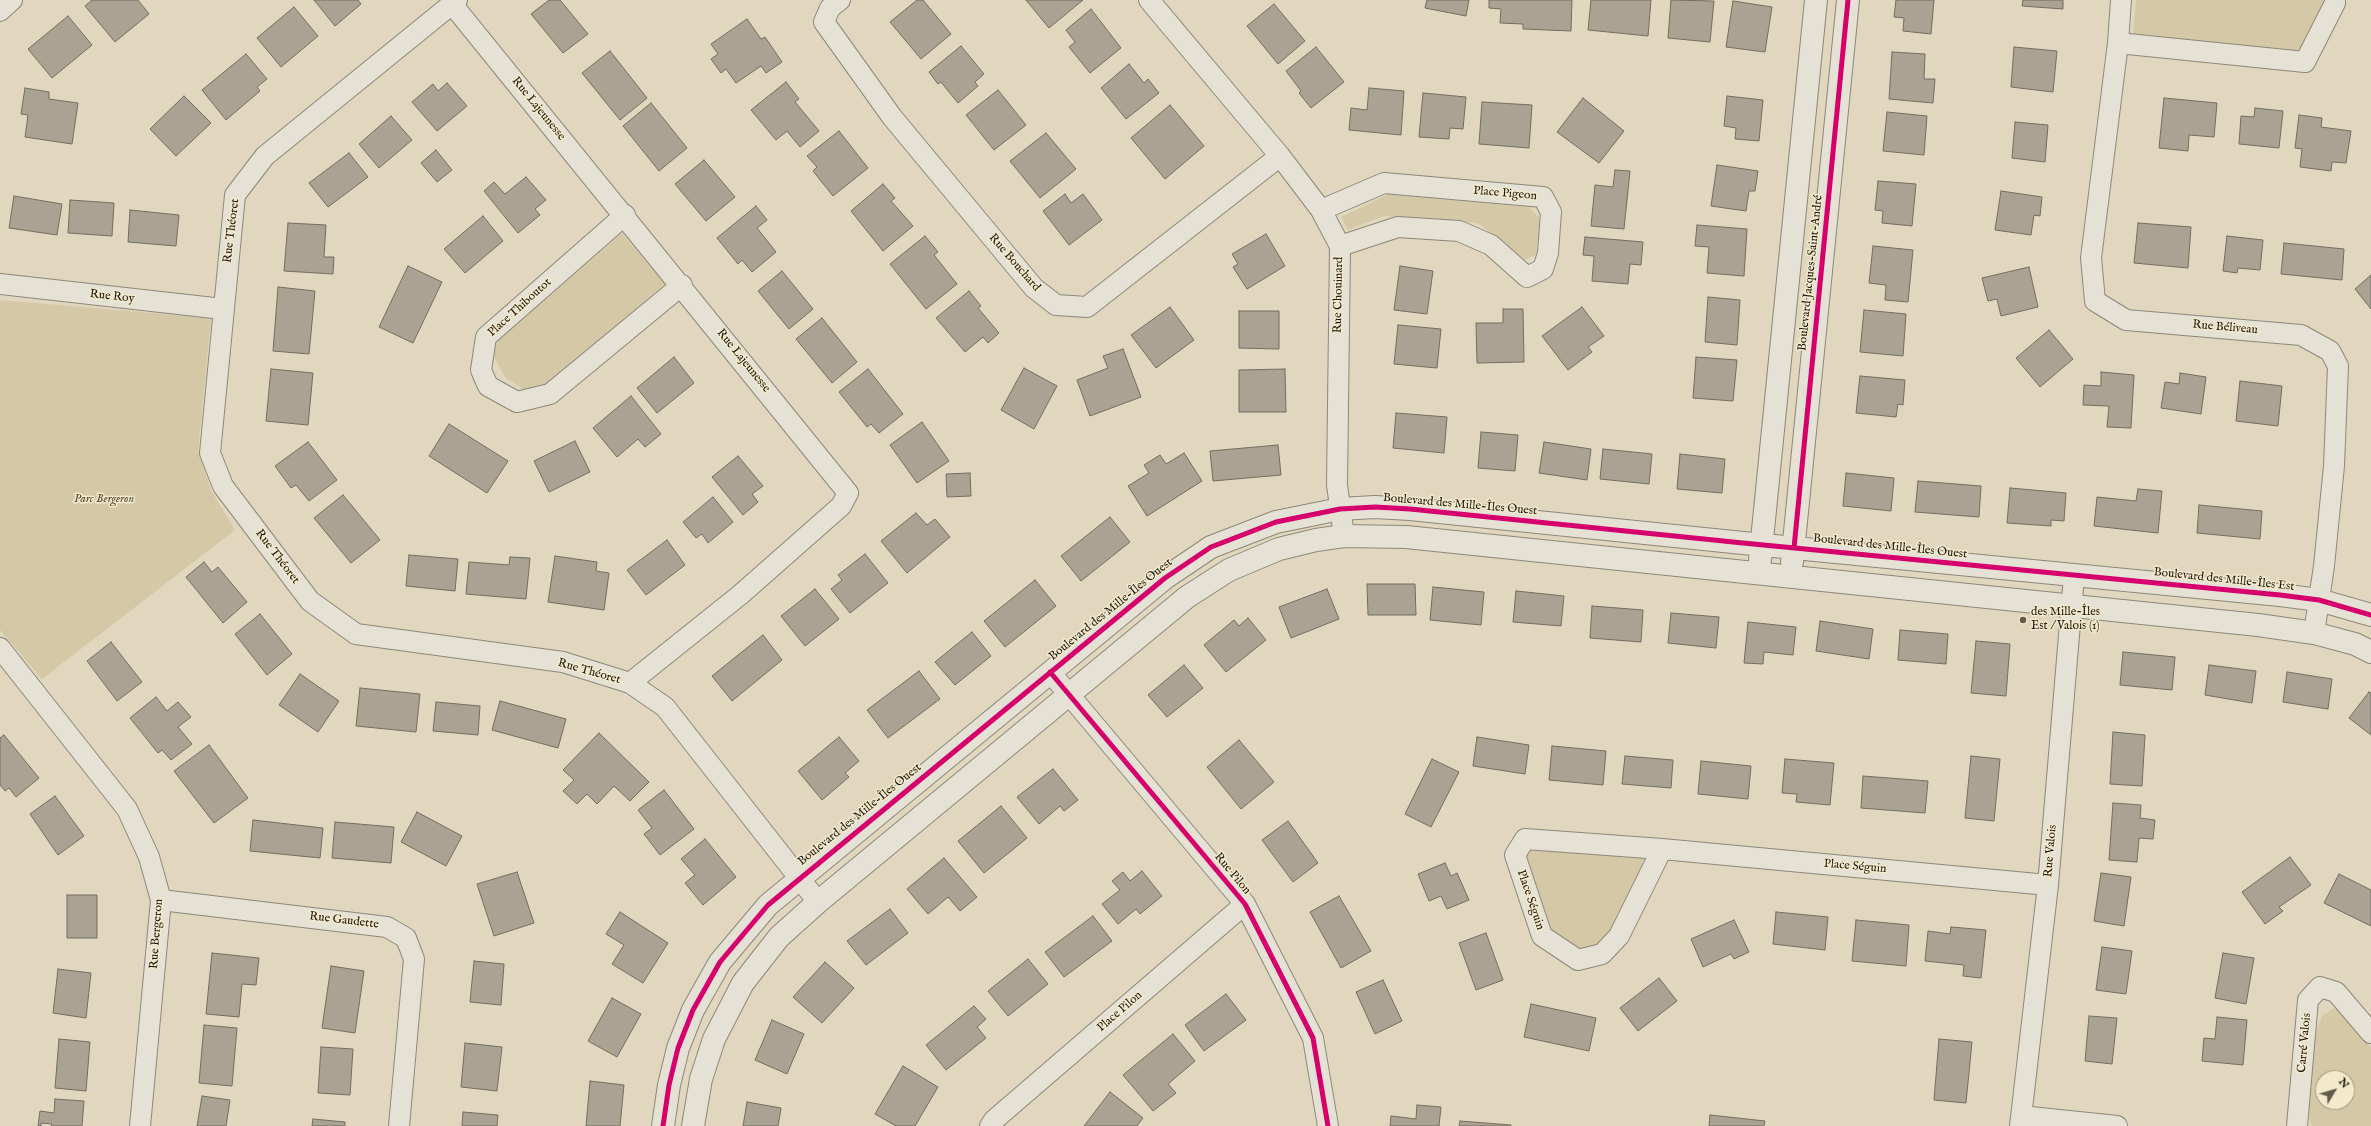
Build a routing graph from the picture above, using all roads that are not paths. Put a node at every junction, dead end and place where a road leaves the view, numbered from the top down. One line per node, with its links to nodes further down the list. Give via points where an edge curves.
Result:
1 (12, 0): 9 (street)
2 (840, 0): 11 (street, Rue Bouchard, via 830,8 824,22 897,123 1034,288 1056,306 1087,307)
3 (1149, 0): 11 (street, Rue Chouinard)
4 (1816, 0): 20 (street, Boulevard Jacques-Saint-André)
5 (1848, 0): 21 (street, Boulevard Jacques-Saint-André)
6 (2121, 0): 10 (street, Rue Béliveau)
7 (2335, 0): 10 (street, via 2336,3 2305,62)
8 (454, 2): 13 (street, Rue Lajeunesse); 17 (street, Rue Théoret, via 265,156 235,195)
9 (0, 11)
10 (2118, 43): 25 (street, Rue Béliveau, via 2091,258 2095,301 2126,320 2301,335 2330,350 2338,366 2334,466)
11 (1280, 156): 12 (street, Rue Chouinard)
12 (1321, 210): 14 (street, Rue Chouinard); 14 (street, Place Pigeon, via 1384,183 1543,197 1551,212 1548,253 1543,269 1527,277 1491,245 1459,231 1398,228)
13 (625, 215): 16 (street, Rue Lajeunesse); 16 (street, Place Thiboutot, via 486,337 481,370 488,386 518,402 550,394)
14 (1340, 246): 18 (street, Rue Chouinard, via 1337,485)
15 (0, 284): 17 (street, Rue Roy)
16 (682, 285): 33 (street, Rue Lajeunesse, via 848,493 841,506 746,590)
17 (223, 309): 33 (street, Rue Théoret, via 210,453 223,486 310,601 356,634 563,662)
18 (1340, 509): 19 (street, Rue Chouinard); 20 (street, Boulevard des Mille-Îles Ouest, via 1410,509); 32 (street, Boulevard des Mille-Îles Ouest, via 1276,522 1226,540 1196,556 1165,578)
19 (1344, 536): 22 (street, via 1406,537); 34 (street, via 1278,549 1229,570 1187,597)
20 (1762, 545): 21 (street, Boulevard des Mille-Îles Ouest); 22 (street, Boulevard Jacques-Saint-André)
21 (1794, 548): 23 (street, Boulevard des Mille-Îles Ouest); 24 (street, Boulevard Jacques-Saint-André)
22 (1759, 572): 24 (street)
23 (2074, 576): 25 (street, Boulevard des Mille-Îles Est); 26 (street, Rue Valois)
24 (1791, 577): 26 (street)
25 (2319, 600): 27 (street, Boulevard des Mille-Îles Est); 28 (street, Rue Béliveau)
26 (2070, 607): 28 (street, via 2258,625); 37 (street, Rue Valois)
27 (2371, 615)
28 (2314, 633): 30 (street, via 2355,644)
29 (0, 648): 31 (street, Rue Bergeron)
30 (2371, 652)
31 (7, 671): 38 (street, Rue Bergeron, via 127,809 149,857)
32 (1050, 672): 34 (street, Rue Pilon); 36 (street, Boulevard des Mille-Îles Ouest)
33 (630, 683): 36 (street, Rue Théoret, via 665,707)
34 (1068, 694): 39 (street); 40 (street, Rue Pilon)
35 (1662, 849): 35 (street, Place Séguin, via 1525,840 1515,855 1542,936 1578,960 1602,954 1619,936); 37 (street, Place Séguin)
36 (799, 879): 39 (street, Rue Théoret); 46 (street, Boulevard des Mille-Îles Ouest, via 768,905 724,957 693,1010 678,1048)
37 (2048, 885): 42 (street, Rue Valois)
38 (161, 900): 44 (street, Rue Bergeron); 45 (street, Rue Gaudette, via 388,927 406,938 414,959)
39 (818, 902): 47 (street, via 769,948 746,978 732,1002 706,1061)
40 (1245, 904): 43 (street, Place Pilon); 48 (street, Rue Pilon, via 1313,1038)
41 (2371, 1033): 50 (street, Carré Valois, via 2336,992 2320,987 2308,1000)
42 (2021, 1121): 49 (street)
43 (994, 1124)
44 (140, 1126)
45 (399, 1126)
46 (663, 1126)
47 (693, 1126)
48 (1328, 1126)
49 (2117, 1126)
50 (2297, 1126)

